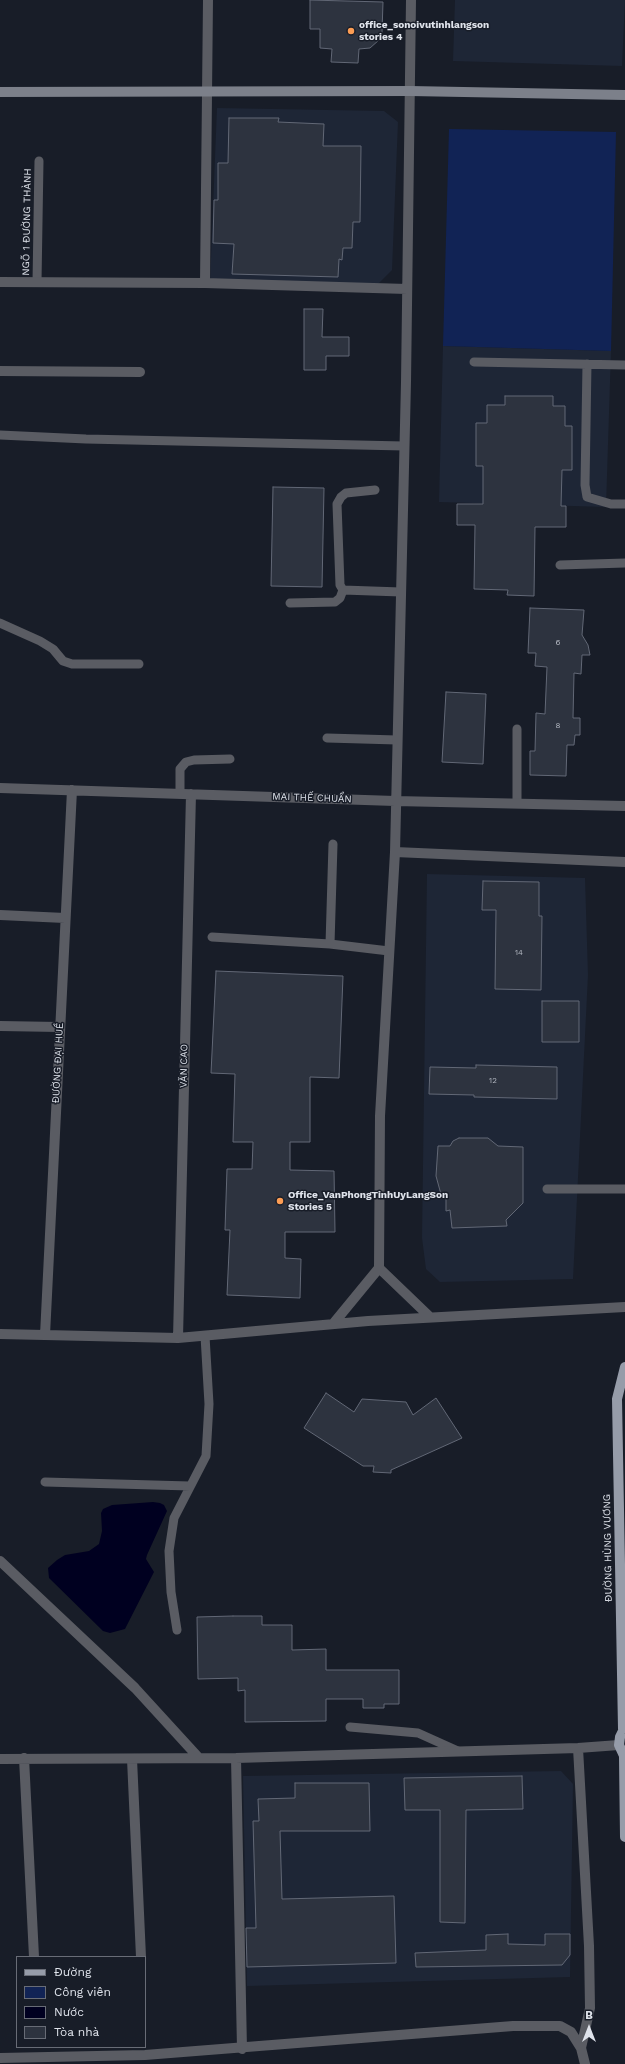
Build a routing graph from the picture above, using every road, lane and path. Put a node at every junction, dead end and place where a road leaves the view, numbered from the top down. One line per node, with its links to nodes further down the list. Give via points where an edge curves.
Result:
1 (208, 0): 5 (street)
2 (411, 0): 3 (street)
3 (410, 90): 5 (street); 6 (street); 11 (street)
4 (0, 92): 5 (street)
5 (208, 92): 10 (street)
6 (625, 95)
7 (38, 161): 9 (lane, NGÕ 1 ĐƯỜNG THÀNH)
8 (0, 282): 9 (street)
9 (38, 282): 10 (street)
10 (205, 283): 11 (street)
11 (406, 289): 18 (street)
12 (474, 362): 13 (lane)
13 (587, 364): 14 (lane); 20 (lane, via 587,497 611,504)
14 (625, 365)
15 (0, 371): 16 (street)
16 (140, 372)
17 (0, 435): 18 (lane)
18 (404, 446): 24 (street)
19 (375, 490): 23 (lane, via 346,493 337,504 338,578)
20 (625, 504)
21 (625, 563): 22 (lane)
22 (560, 565)
23 (343, 590): 24 (lane); 25 (lane, via 335,602)
24 (401, 592): 30 (street)
25 (290, 603)
26 (0, 623): 27 (lane, via 40,641 53,649 63,661 72,664)
27 (139, 664)
28 (517, 729): 37 (lane)
29 (327, 738): 30 (lane)
30 (397, 740): 36 (street)
31 (230, 759): 34 (lane, via 186,762 180,768)
32 (0, 788): 33 (street, MAI THẾ CHUẨN)
33 (72, 790): 34 (street, MAI THẾ CHUẨN); 43 (street, ĐƯỜNG ĐẠI HUỀ)
34 (180, 793): 35 (street, MAI THẾ CHUẨN)
35 (191, 794): 36 (street, MAI THẾ CHUẨN); 58 (street, VĂN CAO)
36 (395, 801): 37 (street, MAI THẾ CHUẨN); 40 (street)
37 (517, 802): 38 (street, MAI THẾ CHUẨN)
38 (625, 806)
39 (333, 844): 45 (lane)
40 (395, 852): 41 (street); 46 (street)
41 (625, 862)
42 (0, 915): 43 (street)
43 (65, 918): 48 (street, ĐƯỜNG ĐẠI HUỀ)
44 (212, 937): 45 (lane)
45 (330, 944): 46 (lane)
46 (390, 951): 51 (street, via 380,1116)
47 (0, 1026): 48 (street)
48 (59, 1027): 56 (street, ĐƯỜNG ĐẠI HUỀ)
49 (547, 1189): 50 (lane)
50 (625, 1189)
51 (379, 1268): 53 (street); 54 (street)
52 (625, 1307): 53 (street)
53 (430, 1317): 54 (street)
54 (333, 1324): 57 (street)
55 (0, 1334): 56 (street)
56 (45, 1335): 58 (street)
57 (205, 1336): 58 (street); 61 (lane, via 209,1404 206,1456)
58 (178, 1338)
59 (625, 1367): 65 (main road, ĐƯỜNG HÙNG VƯƠNG, via 617,1399)
60 (45, 1482): 61 (lane)
61 (190, 1486): 63 (lane, via 174,1518 169,1551 171,1592)
62 (0, 1561): 71 (street, via 135,1688)
63 (177, 1630)
64 (350, 1727): 68 (lane, via 418,1733)
65 (624, 1728): 66 (main road, ĐƯỜNG HÙNG VƯƠNG)
66 (619, 1745): 67 (street); 73 (main road)
67 (578, 1748): 68 (street); 78 (street, via 590,2008)
68 (458, 1751): 72 (street)
69 (24, 1758): 70 (street); 74 (street); 76 (street)
70 (132, 1758): 71 (street); 77 (street)
71 (199, 1758): 72 (street)
72 (236, 1758): 79 (street)
73 (624, 1758): 75 (main road)
74 (0, 1759)
75 (625, 1837)
76 (34, 1956)
77 (141, 1956)
78 (580, 2048): 79 (street, via 571,2032 560,2026 513,2026); 83 (street)
79 (242, 2049): 80 (street)
80 (145, 2051): 81 (street)
81 (39, 2052): 82 (street)
82 (0, 2058)
83 (585, 2064)

